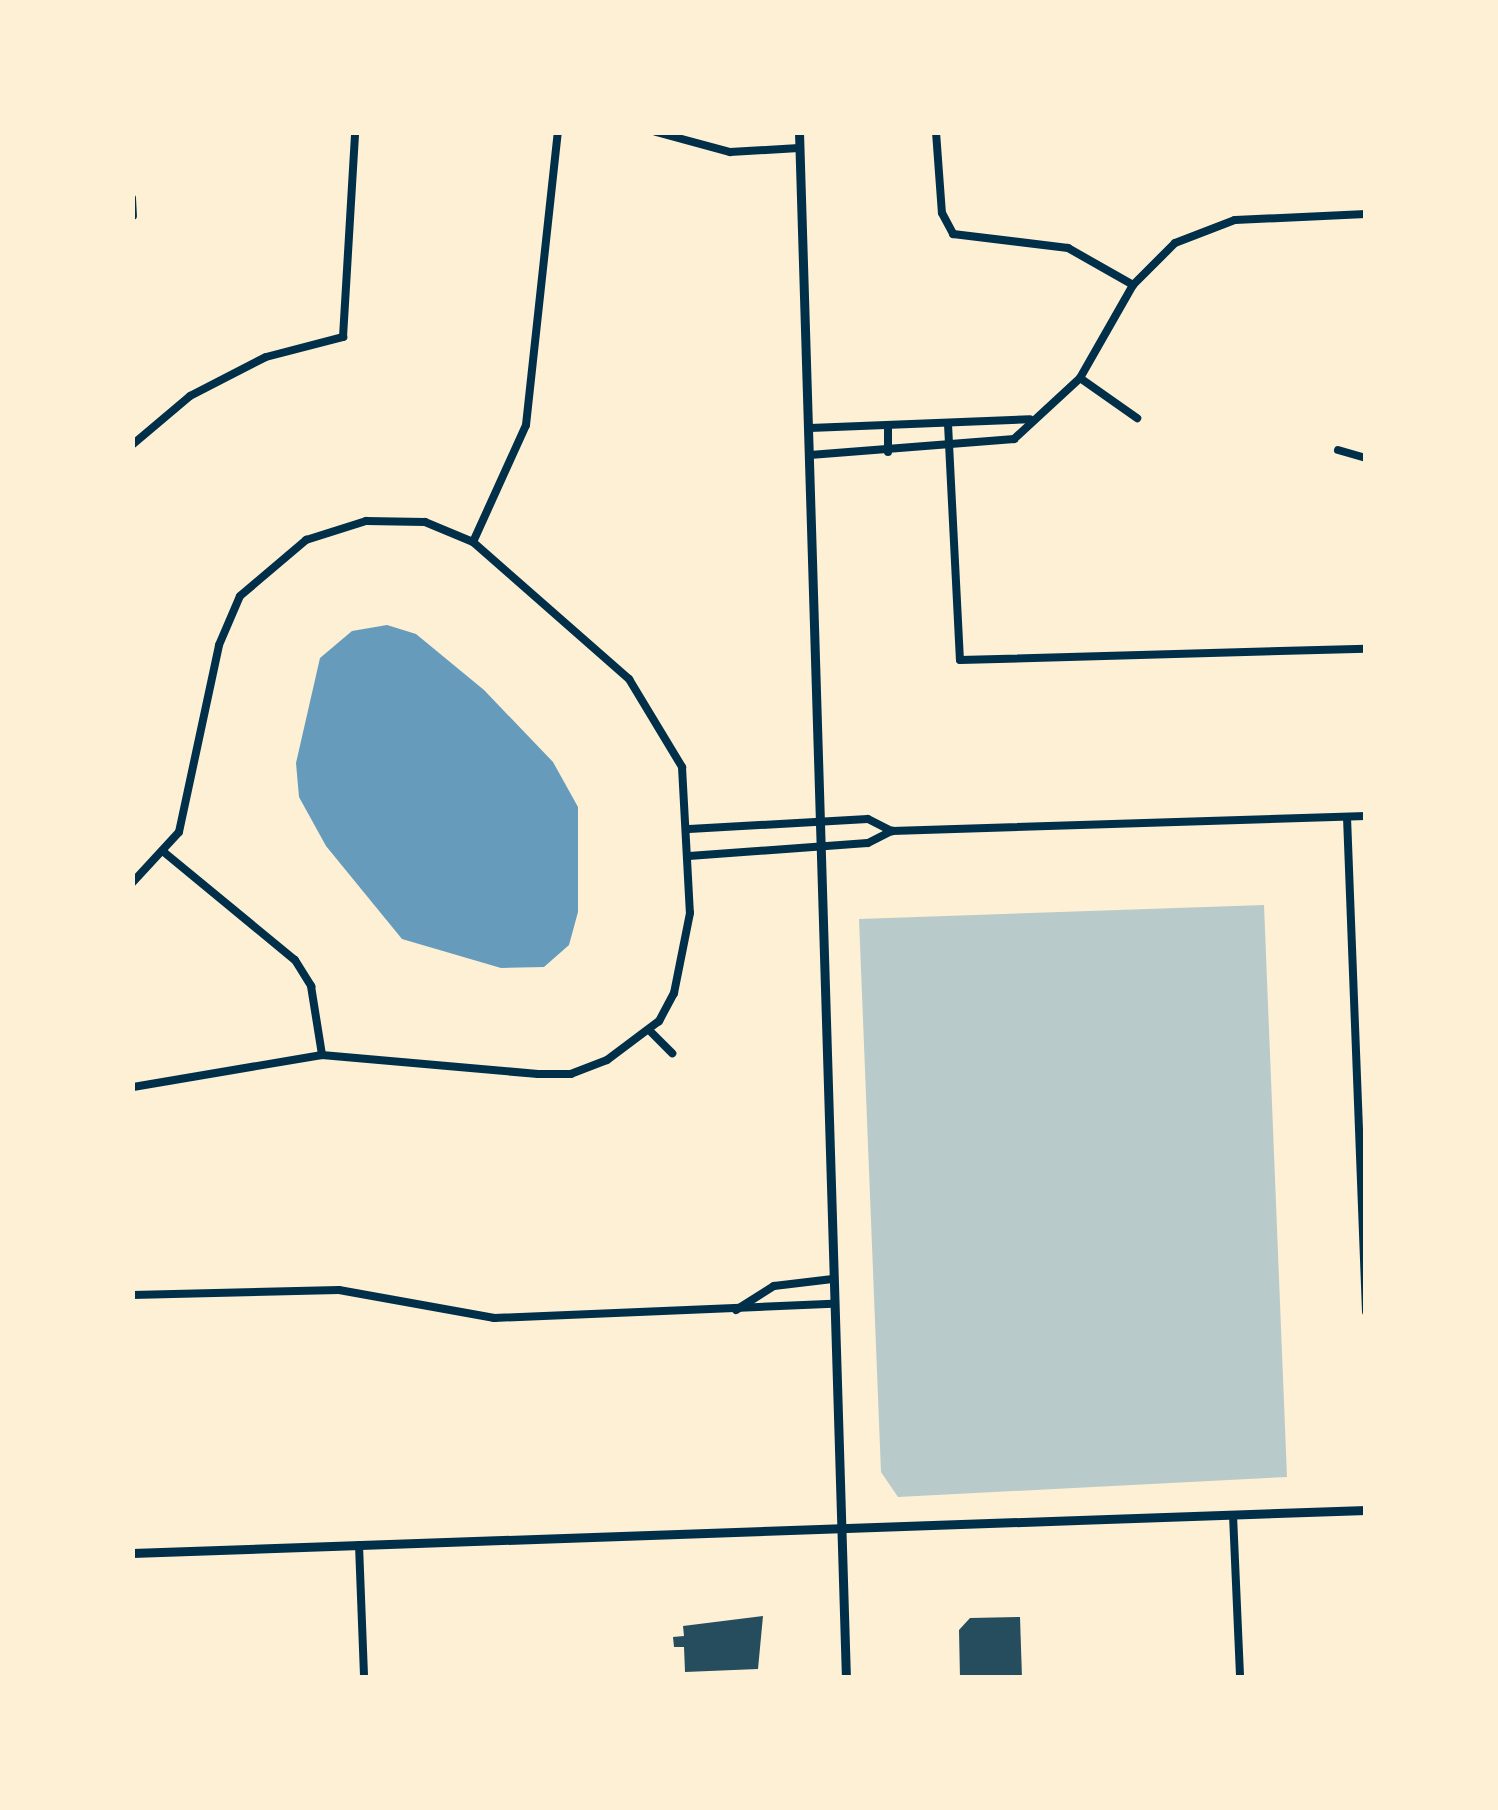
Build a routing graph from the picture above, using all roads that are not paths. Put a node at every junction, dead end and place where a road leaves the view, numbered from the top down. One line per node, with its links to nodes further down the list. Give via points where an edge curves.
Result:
1 (355, 132): 18 (street, via 343,337 266,357 190,396)
2 (558, 132): 24 (street, via 526,425)
3 (656, 132): 6 (street)
4 (799, 132): 7 (street)
5 (936, 132): 11 (street, via 942,213 962,240 1018,238 1067,248)
6 (682, 137): 7 (street, via 730,152)
7 (799, 148): 17 (street)
8 (132, 198): 10 (street)
9 (1366, 214): 11 (street, via 1219,223 1174,243)
10 (133, 216)
11 (1133, 285): 12 (street)
12 (1080, 378): 13 (street); 14 (street)
13 (1138, 418)
14 (1032, 419): 15 (street); 19 (street, via 1014,439)
15 (948, 424): 16 (street); 19 (street)
16 (887, 426): 17 (street); 21 (street)
17 (810, 428): 22 (street)
18 (132, 445)
19 (949, 450): 21 (street); 25 (street, via 960,660)
20 (1338, 450): 23 (street)
21 (887, 452): 22 (street)
22 (810, 455): 28 (street)
23 (1366, 458)
24 (473, 542): 29 (street, via 658,715 682,767); 32 (street, via 425,522 350,525 306,540 240,596 219,645 178,832)
25 (1366, 650)
26 (1366, 816): 27 (street)
27 (1347, 817): 30 (street); 43 (street)
28 (822, 822): 29 (street); 30 (street, via 868,819); 31 (street)
29 (689, 830): 33 (street)
30 (892, 831): 31 (street)
31 (823, 848): 33 (street); 39 (street)
32 (165, 853): 34 (street); 37 (street, via 295,960 311,986)
33 (689, 856): 35 (street, via 674,993)
34 (132, 884)
35 (649, 1030): 36 (street); 37 (street, via 571,1074)
36 (672, 1053)
37 (322, 1055): 38 (street)
38 (132, 1087)
39 (833, 1279): 41 (street); 42 (street, via 752,1293)
40 (132, 1295): 42 (street, via 339,1290 494,1318)
41 (833, 1304): 42 (street); 46 (street)
42 (736, 1310)
43 (1366, 1312)
44 (1366, 1510): 45 (street)
45 (1233, 1515): 46 (street); 51 (street)
46 (841, 1525): 47 (street); 50 (street)
47 (359, 1545): 48 (street); 49 (street)
48 (132, 1553)
49 (363, 1678)
50 (846, 1678)
51 (1240, 1678)

